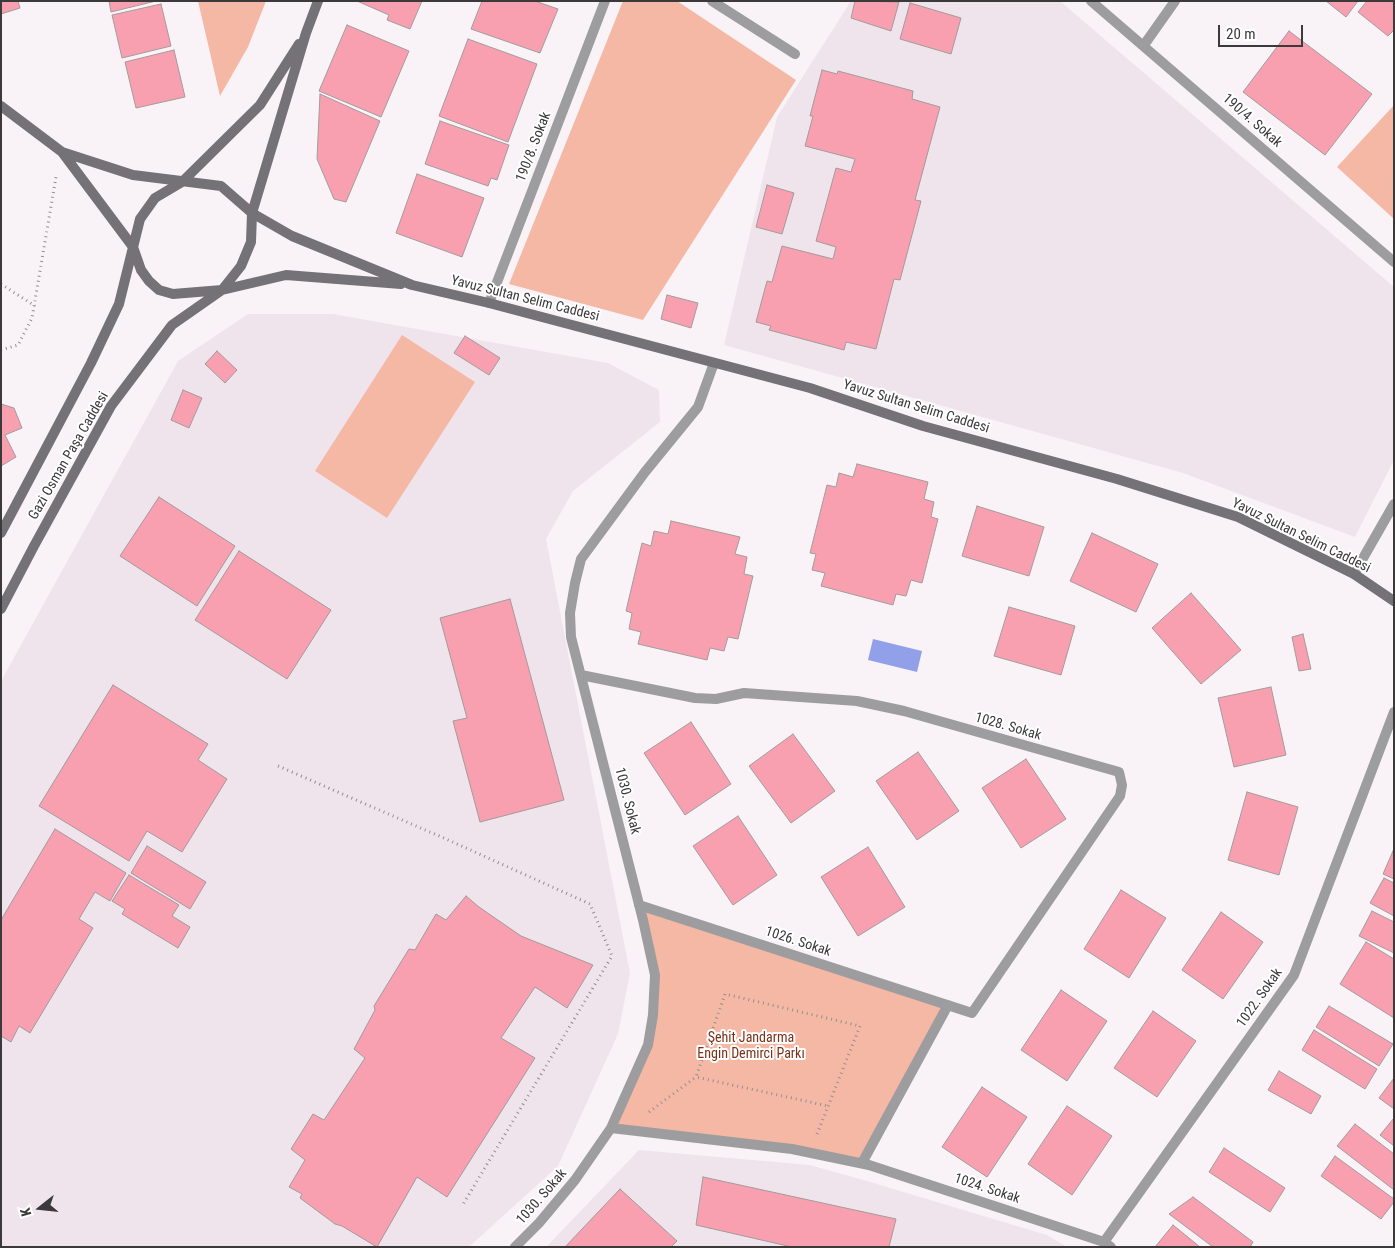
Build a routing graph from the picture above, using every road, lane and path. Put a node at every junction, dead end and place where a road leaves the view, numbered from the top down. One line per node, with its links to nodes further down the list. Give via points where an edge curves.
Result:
1 (318, 1): 6 (main road)
2 (605, 1): 18 (street, 190/8. Sokak)
3 (712, 1): 8 (street)
4 (1091, 1): 7 (street, 190/4. Sokak)
5 (1174, 1): 7 (street)
6 (306, 32): 11 (main road, via 260,105); 12 (main road)
7 (1144, 45): 14 (street, 190/4. Sokak)
8 (795, 54)
9 (1, 106): 10 (main road)
10 (62, 152): 11 (main road, Yavuz Sultan Selim Caddesi, via 133,175); 13 (main road); 19 (path)
11 (182, 182): 12 (main road, Yavuz Sultan Selim Caddesi, via 221,186); 13 (main road, via 155,198 140,219)
12 (252, 213): 16 (main road, Yavuz Sultan Selim Caddesi, via 292,236); 17 (main road, via 251,242 241,266)
13 (133, 247): 17 (main road, via 141,270 160,290 173,294); 23 (main road, Gazi Osman Paşa Caddesi, via 119,304)
14 (1394, 262)
15 (1, 284): 19 (path)
16 (412, 285): 17 (main road, Yavuz Sultan Selim Caddesi, via 286,275); 18 (main road, Yavuz Sultan Selim Caddesi)
17 (222, 290): 26 (main road, Gazi Osman Paşa Caddesi, via 172,325 111,406)
18 (489, 303): 21 (main road, Yavuz Sultan Selim Caddesi)
19 (35, 306): 20 (path, via 18,345)
20 (1, 350)
21 (714, 363): 24 (main road, Yavuz Sultan Selim Caddesi, via 810,388 923,426 1117,478 1238,517); 27 (street, 1030. Sokak, via 698,407 645,472 582,559 570,613 571,637)
22 (1394, 504): 24 (street)
23 (1, 532)
24 (1354, 574): 25 (main road, Yavuz Sultan Selim Caddesi)
25 (1394, 601)
26 (1, 610)
27 (581, 675): 30 (street, 1030. Sokak); 31 (street, 1028. Sokak, via 695,698 744,693 858,701 1119,772 1120,796 972,1013)
28 (1394, 712): 39 (street, 1022. Sokak, via 1294,975)
29 (278, 766): 38 (path, via 590,904 612,956)
30 (639, 905): 31 (street, 1026. Sokak); 34 (street, 1030. Sokak, via 655,975 652,1015 648,1045)
31 (948, 1005): 37 (street)
32 (696, 1076): 33 (path); 33 (path, via 725,994 860,1026); 35 (path)
33 (828, 1106): 36 (path)
34 (611, 1128): 35 (street, 1024. Sokak); 40 (street, 1030. Sokak, via 575,1180)
35 (625, 1130): 36 (street, 1024. Sokak)
36 (809, 1153): 37 (street, 1024. Sokak)
37 (862, 1164): 39 (street, 1024. Sokak)
38 (462, 1206)
39 (1107, 1244)
40 (515, 1247)

